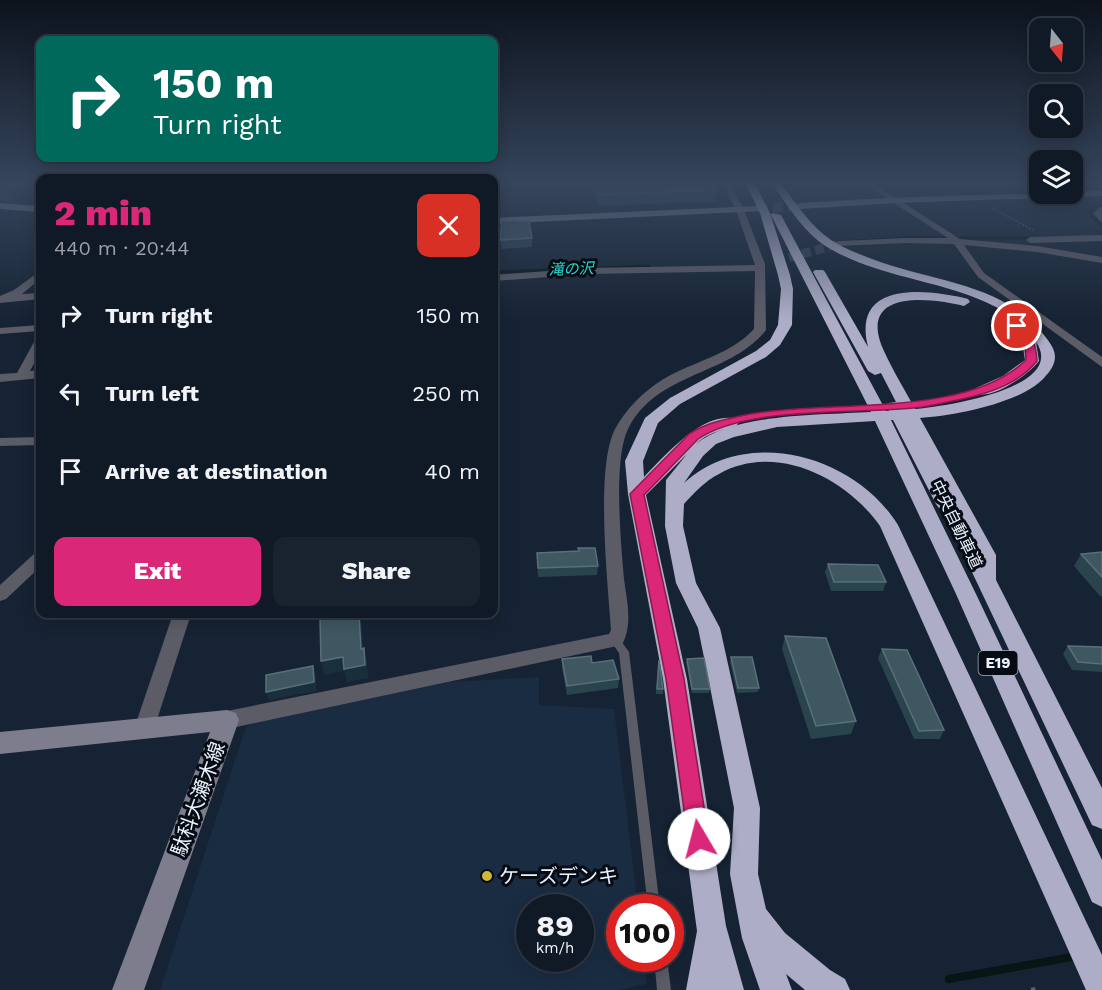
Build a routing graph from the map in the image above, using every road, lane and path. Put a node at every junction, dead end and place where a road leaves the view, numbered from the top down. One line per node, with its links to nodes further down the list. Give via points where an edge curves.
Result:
1 (748, 228): 14 (street)
2 (770, 228): 30 (highway, via 787,289 785,325 775,342 761,354 675,401 651,422 634,461)
3 (786, 228): 26 (highway, 中央自動車道 / E19)
4 (794, 228): 26 (highway, 中央自動車道 / E19)
5 (813, 228): 31 (highway, via 827,242 869,262 995,302 1032,327 1049,354 1048,365 1034,380 1013,392 972,405 928,413 805,418 729,433 696,452 675,480)
6 (939, 228): 9 (street)
7 (1032, 228): 8 (path)
8 (1034, 237)
9 (954, 238): 11 (street); 12 (street); 22 (street, via 981,275)
10 (1102, 238): 11 (street, via 986,239)
11 (984, 243): 13 (street)
12 (839, 244)
13 (1102, 260)
14 (765, 264): 16 (street); 35 (street, via 760,330 746,345 667,382 641,403 621,430 613,467 613,543 620,630)
15 (36, 277): 18 (street)
16 (498, 278)
17 (36, 296): 18 (street)
18 (2, 299)
19 (36, 328): 20 (street)
20 (0, 331)
21 (36, 349): 24 (street)
22 (1102, 363)
23 (36, 374): 24 (street)
24 (21, 376): 25 (street)
25 (0, 378)
26 (885, 392): 27 (highway, 中央自動車道 / E19); 27 (highway); 30 (highway, via 871,321 879,306 894,299 939,296 974,304 998,313 1027,336 1032,361 1008,380 980,392 922,404 764,414 704,430 674,454)
27 (905, 431): 39 (highway, 中央自動車道 / E19, via 986,579); 40 (highway, 中央自動車道 / E19, via 966,594)
28 (36, 441): 29 (street)
29 (0, 442)
30 (637, 494): 43 (highway, via 675,679)
31 (675, 502): 42 (highway, via 674,526 686,583 710,628 747,808 744,874); 45 (highway, via 715,468 741,459 768,458 798,461 826,471 872,502 889,525)
32 (36, 562): 33 (street)
33 (0, 595)
34 (181, 618): 37 (street)
35 (615, 640): 36 (street); 41 (lane, via 624,652)
36 (227, 720): 37 (street, 駄科大瀬木線); 47 (street, 駄科大瀬木線)
37 (144, 729): 38 (street, 駄科大瀬木線)
38 (0, 743)
39 (1102, 816)
40 (1102, 892)
41 (652, 894)
42 (751, 911): 51 (highway); 52 (highway, via 774,944)
43 (711, 926): 49 (highway); 50 (highway)
44 (662, 972): 48 (lane)
45 (1096, 976)
46 (1038, 989): 53 (path)
47 (128, 990)
48 (664, 990)
49 (702, 990)
50 (728, 990)
51 (776, 990)
52 (834, 990)
53 (1031, 990)

